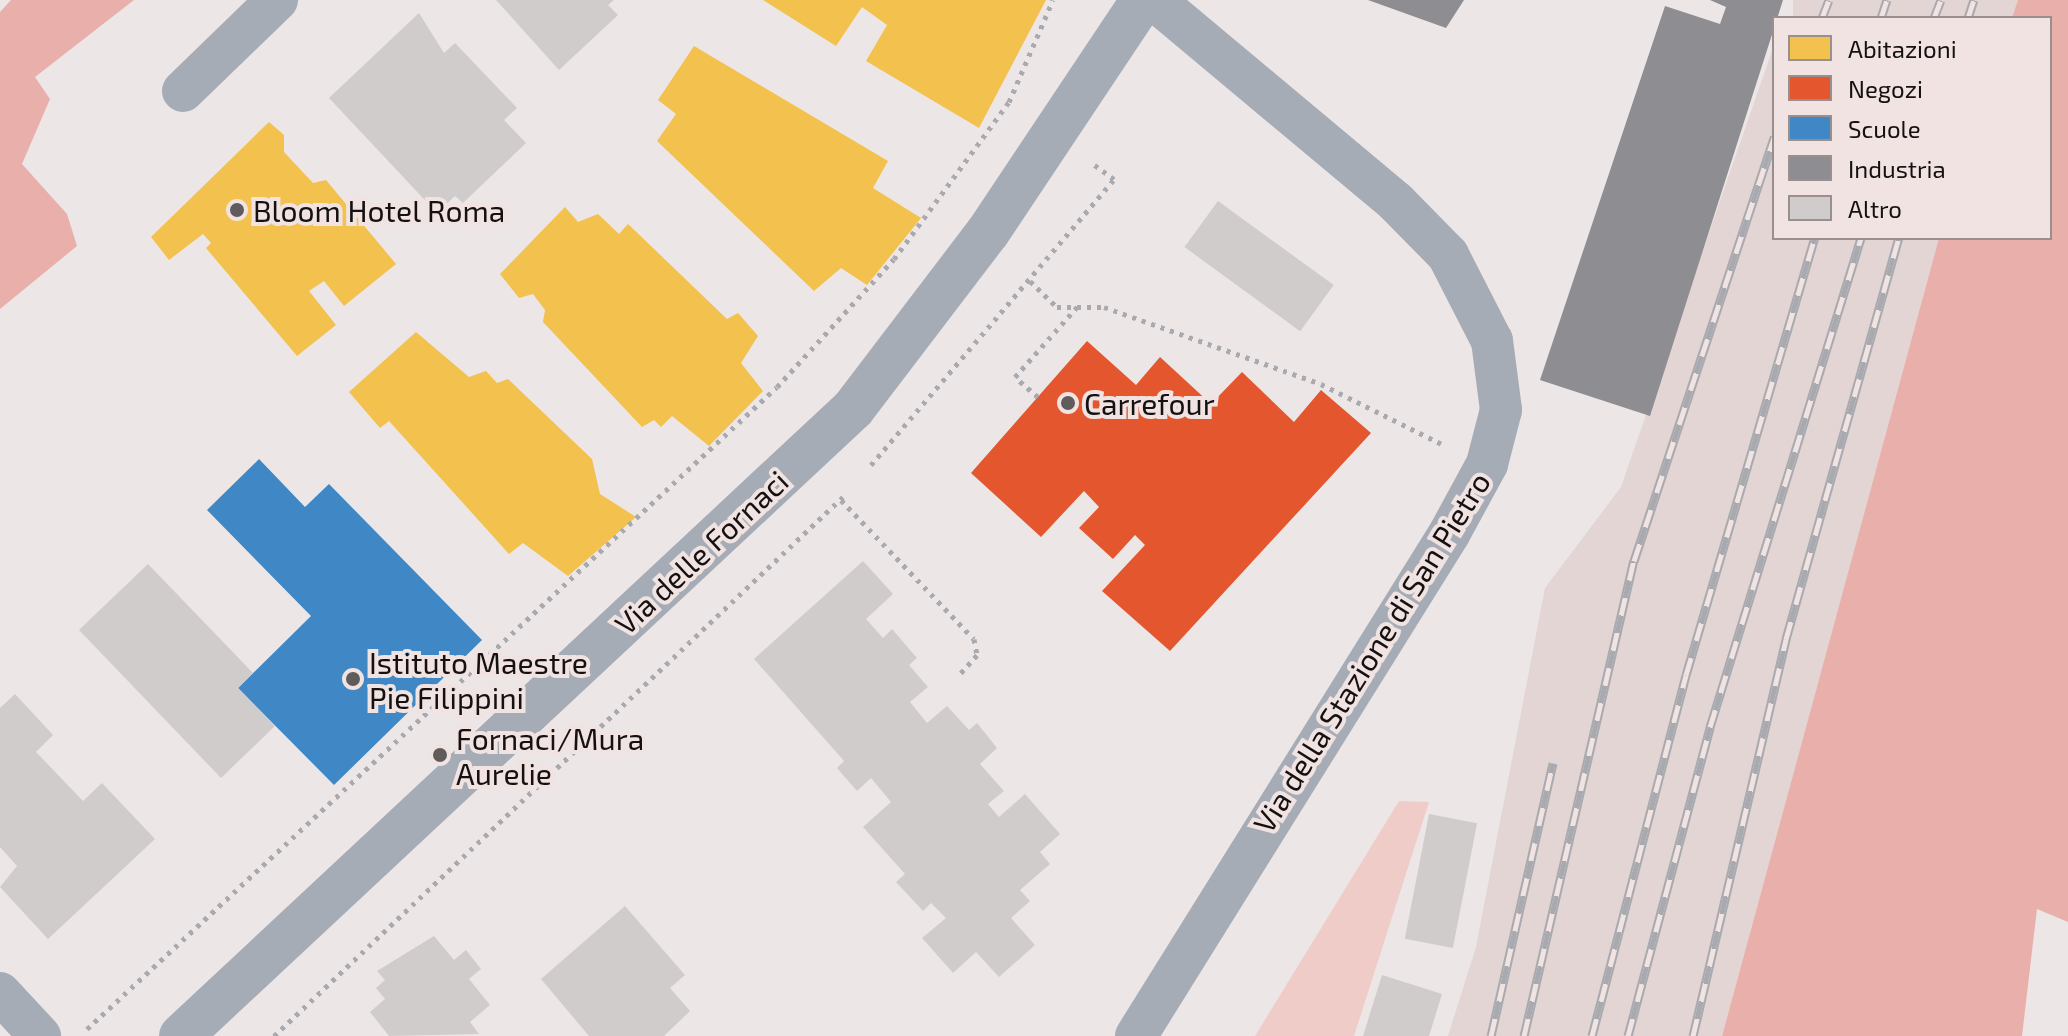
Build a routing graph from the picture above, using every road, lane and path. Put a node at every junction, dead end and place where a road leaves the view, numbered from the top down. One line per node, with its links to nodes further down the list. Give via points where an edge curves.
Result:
1 (277, 0): 5 (street)
2 (1053, 0): 6 (path)
3 (1143, 0): 20 (street, Via delle Fornaci, via 988,232 853,409)
4 (1154, 0): 22 (street, Via della Stazione di San Pietro, via 1396,202 1448,255 1492,341 1501,410 1487,464 1449,534)
5 (183, 91)
6 (1009, 102): 7 (path); 19 (path, via 894,259 777,387)
7 (1017, 108)
8 (1087, 159): 9 (path, via 1114,179)
9 (1030, 281): 10 (path, via 1057,307); 15 (path)
10 (1077, 307): 11 (path, via 1015,377); 13 (path, via 1104,307 1321,384)
11 (1038, 397)
12 (1449, 437): 13 (path)
13 (1446, 446): 14 (path)
14 (1439, 459)
15 (871, 465)
16 (959, 675): 21 (path, via 977,655 974,639 844,497)
17 (0, 993): 18 (street)
18 (40, 1036)
19 (79, 1036)
20 (181, 1036)
21 (274, 1036)
22 (1136, 1036)

